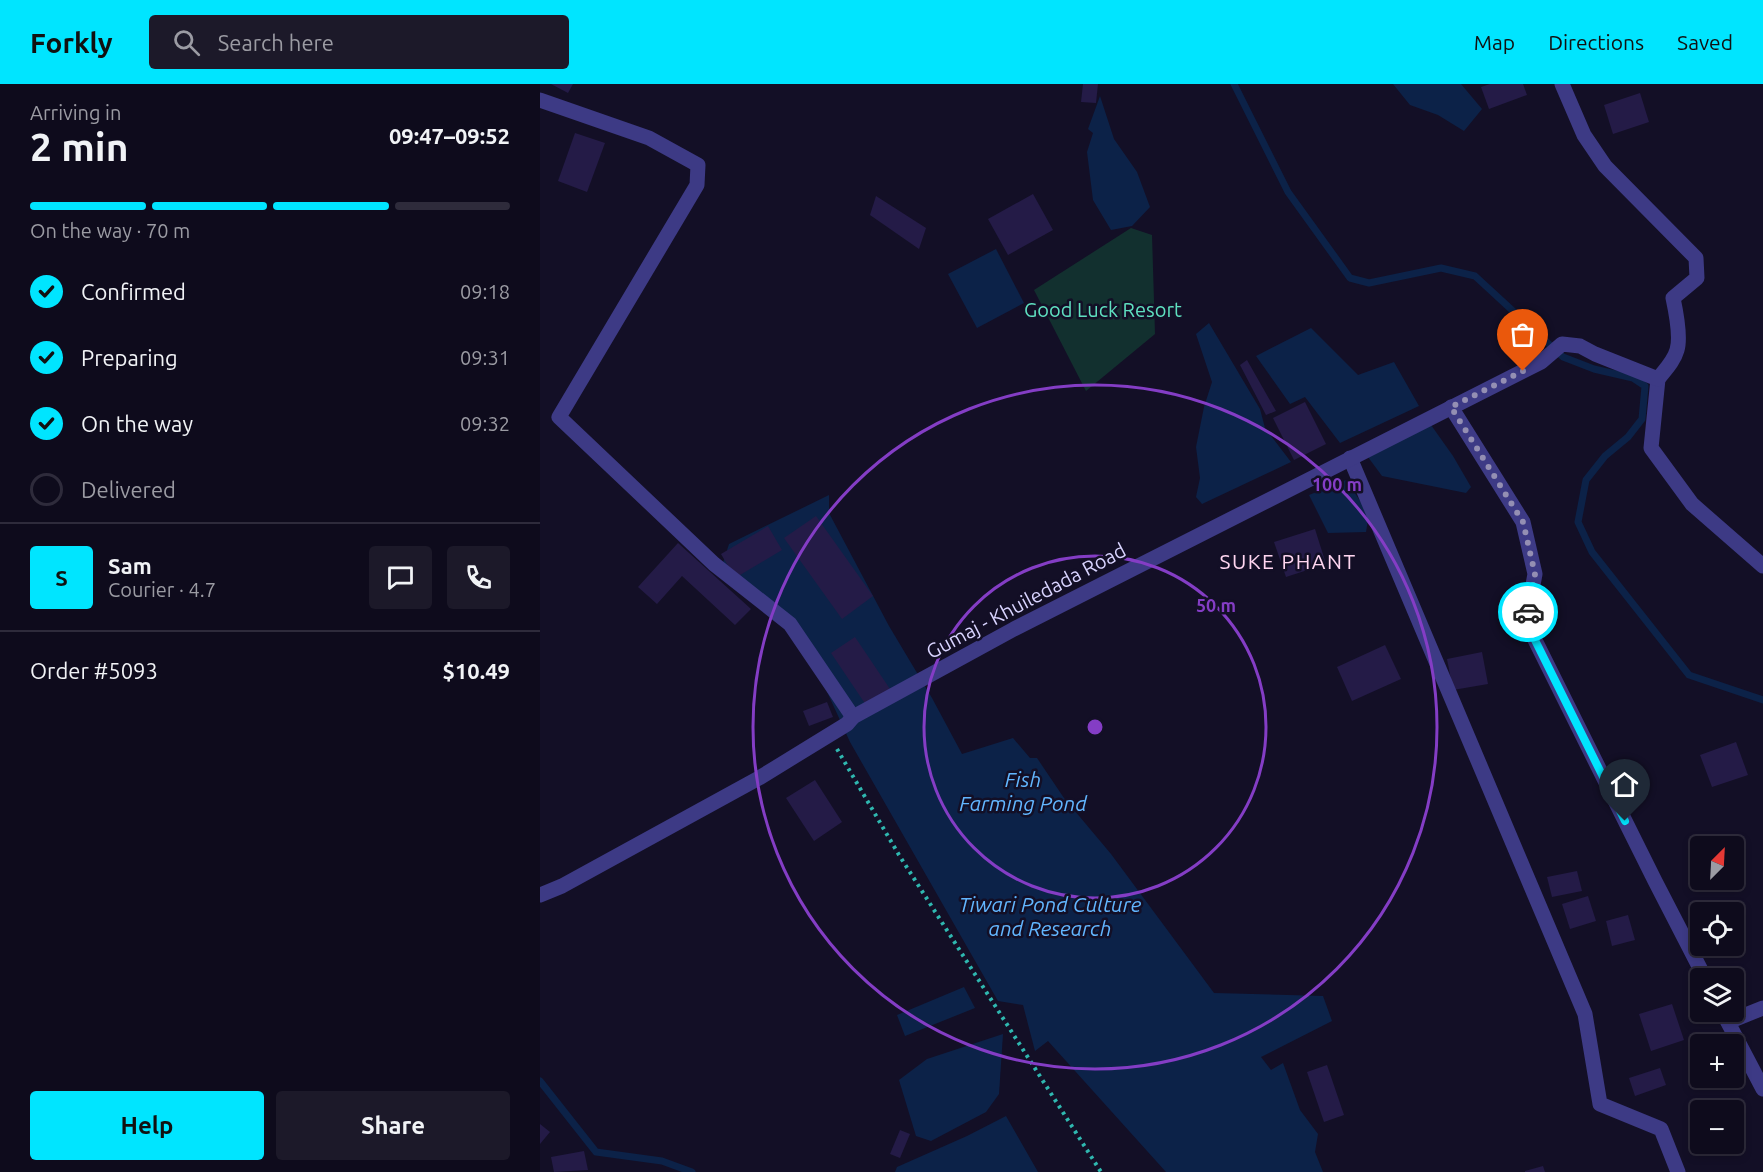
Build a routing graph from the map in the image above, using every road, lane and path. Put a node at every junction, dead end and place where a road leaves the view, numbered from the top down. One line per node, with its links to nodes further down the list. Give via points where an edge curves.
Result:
1 (1562, 84): 3 (street, via 1584,135 1605,166 1696,258 1697,278 1673,298 1677,350)
2 (540, 100): 7 (street, via 649,138 698,165 697,185 559,417 714,564 790,624)
3 (1658, 379): 4 (street, Gumaj - Khuiledada Road, via 1580,346 1562,344 1540,362); 6 (street, via 1651,448 1692,504)
4 (1451, 407): 5 (street, Gumaj - Khuiledada Road); 10 (street, via 1523,522 1535,574 1526,622)
5 (1350, 458): 7 (street, Gumaj - Khuiledada Road, via 1014,629); 16 (street, via 1585,1014 1600,1104 1661,1129)
6 (1763, 566)
7 (853, 717): 8 (street, Gumaj - Khuiledada Road)
8 (829, 735): 9 (street, Gumaj - Khuiledada Road, via 759,778); 15 (path, via 899,855)
9 (540, 895)
10 (1700, 968)
11 (1763, 1008): 12 (street)
12 (1744, 1012)
13 (1728, 1022): 14 (street)
14 (1763, 1089)
15 (1101, 1172)
16 (1678, 1172)

